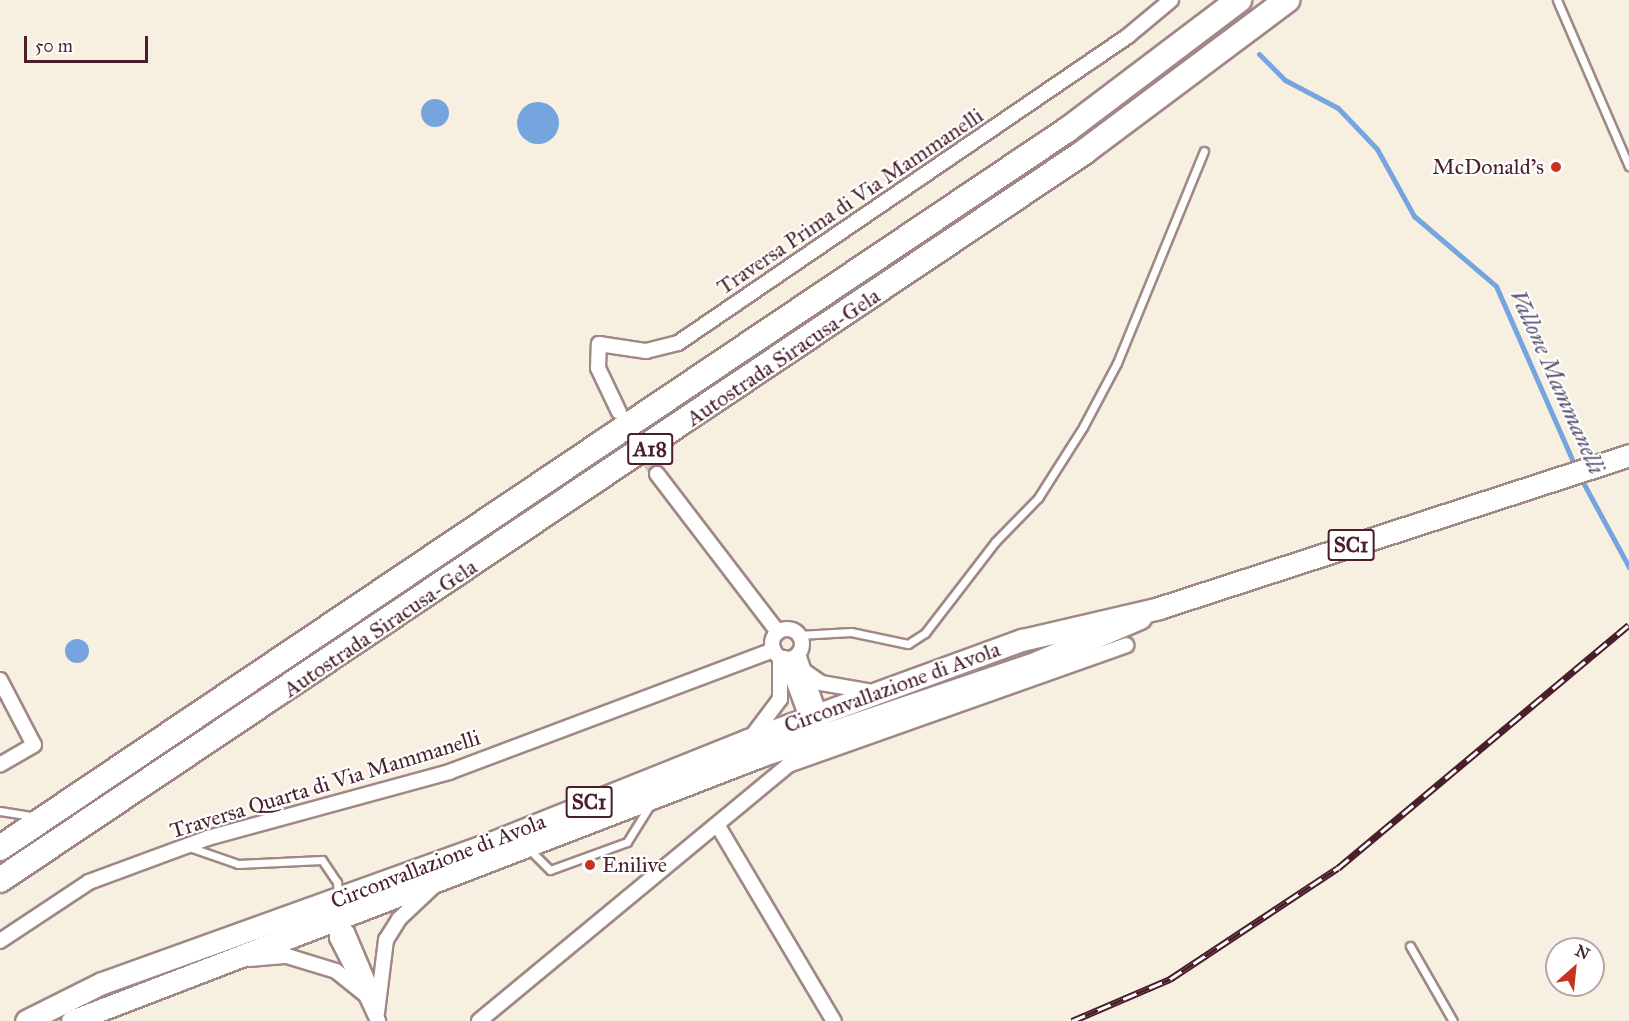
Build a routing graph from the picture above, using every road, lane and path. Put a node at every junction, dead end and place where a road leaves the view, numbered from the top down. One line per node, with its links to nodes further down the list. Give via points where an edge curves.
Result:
1 (1171, 0): 7 (street, Traversa Prima di Via Mammanelli, via 1128,36 678,343 646,351 599,344 598,368)
2 (1239, 0): 25 (highway, Autostrada Siracusa-Gela / A18, via 1058,136)
3 (1287, 0): 30 (highway, Autostrada Siracusa-Gela / A18, via 1035,186)
4 (1557, 0): 6 (lane)
5 (1204, 151): 14 (lane, via 1121,352 1083,427 1038,498 995,542 925,633 908,644 851,632)
6 (1629, 166)
7 (620, 412)
8 (1629, 447): 10 (main road)
9 (1629, 455): 10 (main road)
10 (1603, 461): 12 (main road, Circonvallazione di Avola / SC1)
11 (657, 474): 13 (street)
12 (1159, 608): 19 (main road, Circonvallazione di Avola / SC1, via 1032,637); 20 (main road, Circonvallazione di Avola / SC1, via 1037,662)
13 (778, 632): 14 (street, via 789,629); 16 (street)
14 (799, 635): 16 (street)
15 (1126, 645): 26 (street, via 808,755 788,765)
16 (784, 655): 17 (street); 20 (street); 21 (street, via 780,699 772,716); 27 (street, Traversa Quarta di Via Mammanelli, via 448,772)
17 (804, 671): 19 (street, via 834,689); 20 (street)
18 (0, 680): 22 (street, via 34,745)
19 (876, 692): 20 (main road, Circonvallazione di Avola / SC1)
20 (817, 725): 21 (main road, Circonvallazione di Avola / SC1); 23 (main road, Circonvallazione di Avola / SC1)
21 (748, 740): 32 (main road, Circonvallazione di Avola / SC1)
22 (0, 765)
23 (656, 796): 29 (main road, Circonvallazione di Avola / SC1); 29 (lane, via 627,842 550,870)
24 (0, 811): 25 (lane)
25 (45, 819): 28 (highway, Autostrada Siracusa-Gela / A18)
26 (718, 826): 42 (street); 43 (street)
27 (187, 846): 32 (lane, via 238,864 322,860 337,882); 35 (street, Traversa Quarta di Via Mammanelli, via 89,882)
28 (0, 848)
29 (528, 848): 31 (main road, Circonvallazione di Avola / SC1)
30 (0, 880)
31 (439, 883): 34 (main road, Circonvallazione di Avola / SC1); 38 (street, via 389,934)
32 (341, 898): 33 (main road, Circonvallazione di Avola / SC1); 34 (street)
33 (313, 908): 34 (street); 40 (main road, Circonvallazione di Avola / SC1, via 102,983)
34 (337, 922): 37 (main road, Circonvallazione di Avola / SC1); 38 (street, via 337,938)
35 (0, 941)
36 (1410, 946): 44 (lane)
37 (230, 960): 38 (street, via 310,960 354,982); 41 (main road, Circonvallazione di Avola / SC1)
38 (371, 999): 39 (street)
39 (378, 1020)
40 (26, 1021)
41 (72, 1021)
42 (479, 1021)
43 (834, 1021)
44 (1453, 1021)

